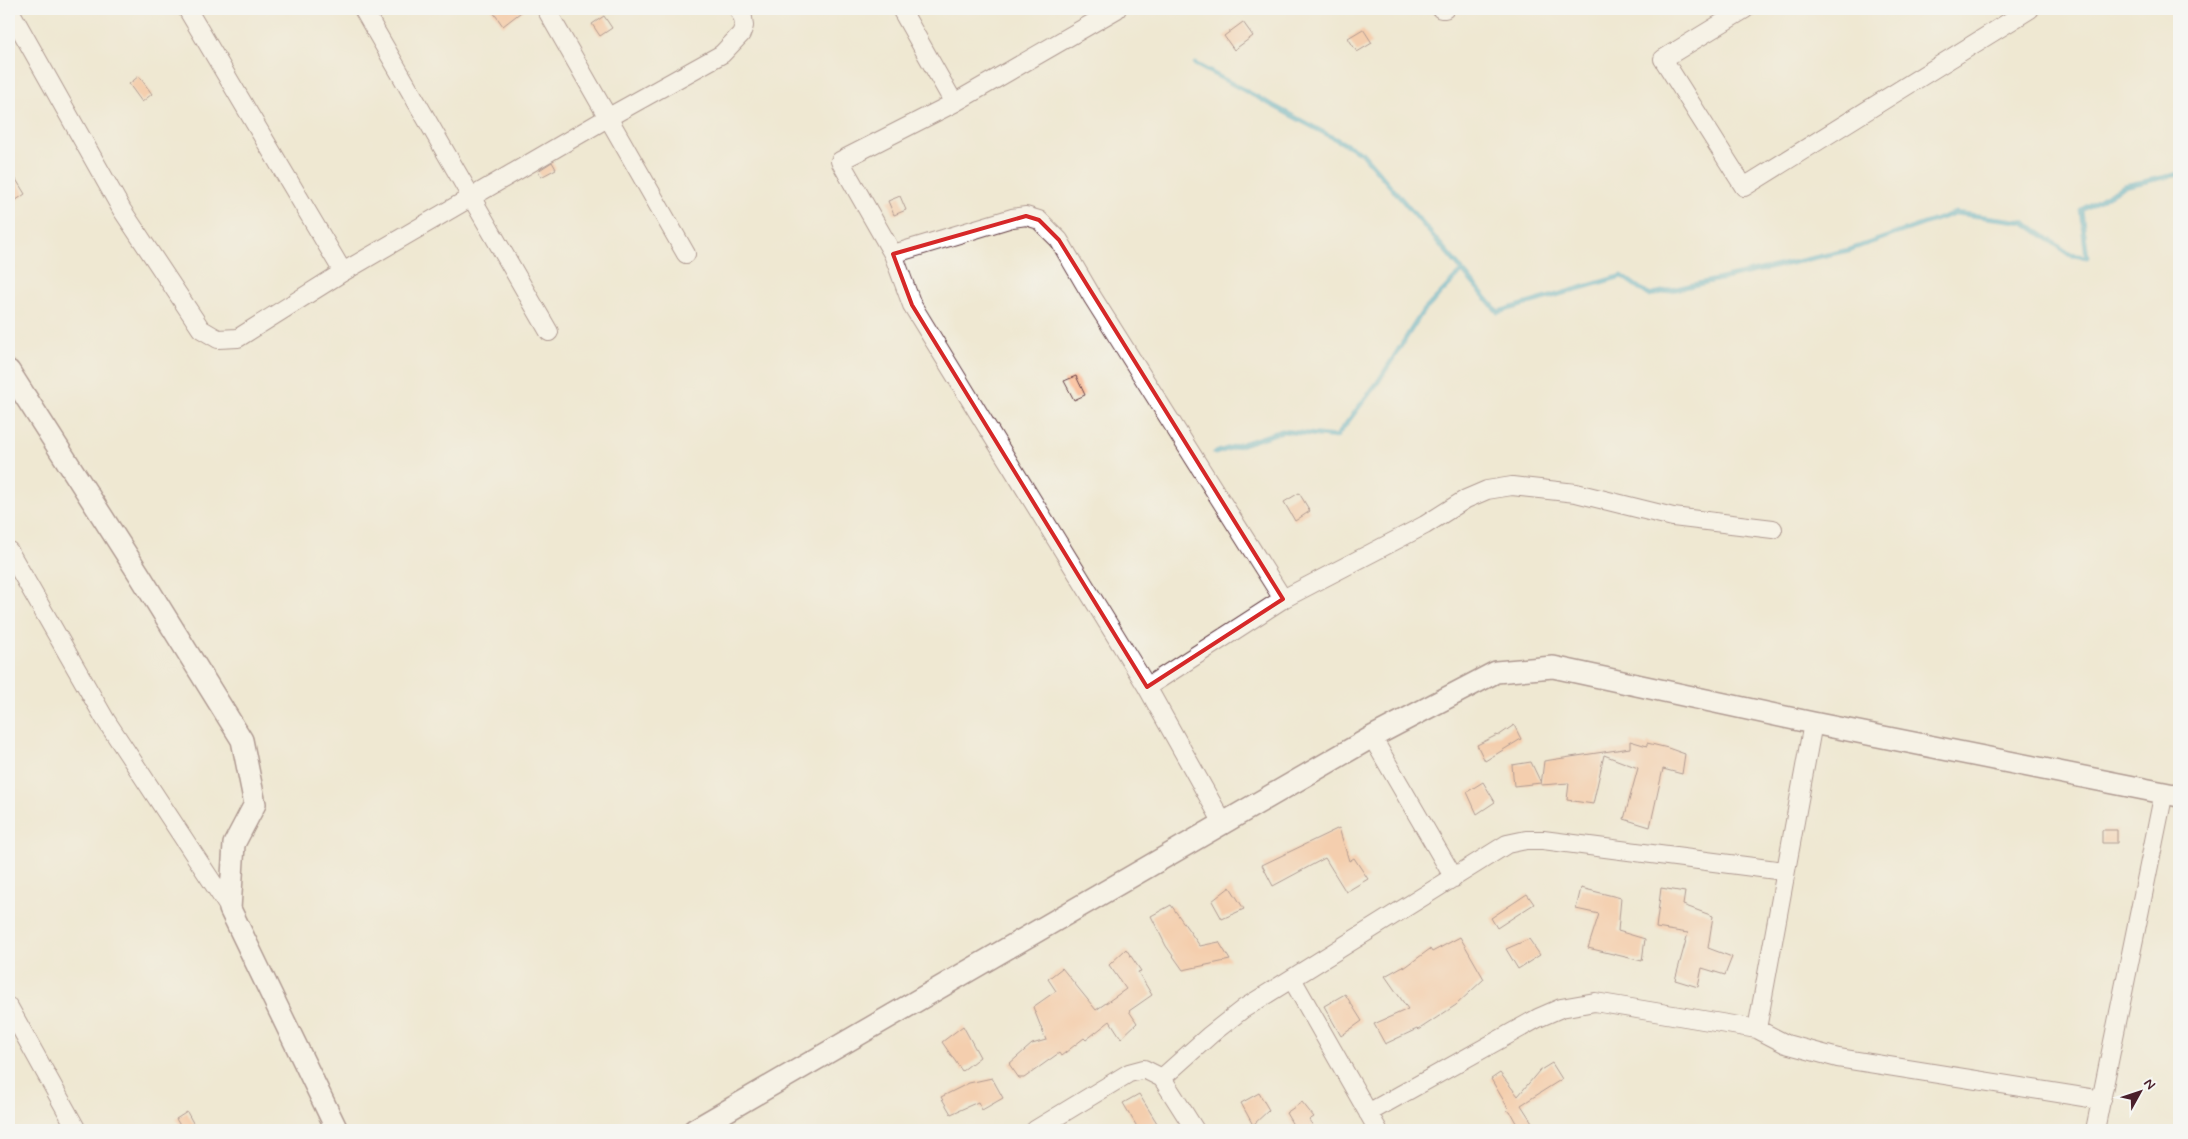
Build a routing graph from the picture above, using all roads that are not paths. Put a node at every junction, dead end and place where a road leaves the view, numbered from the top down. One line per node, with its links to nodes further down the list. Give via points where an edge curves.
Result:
1 (9, 9): 15 (street, via 122,210 201,329 218,339 238,338)
2 (187, 9): 15 (street)
3 (363, 9): 12 (street)
4 (546, 9): 11 (street)
5 (738, 9): 11 (street, via 744,26 741,34 722,54)
6 (901, 9): 10 (street)
7 (1117, 9): 10 (street)
8 (1745, 9): 9 (street, via 1663,59 1744,186)
9 (2030, 9)
10 (954, 103): 14 (street, via 840,161)
11 (609, 117): 12 (street); 13 (street)
12 (472, 198): 15 (street); 16 (street)
13 (686, 254)
14 (892, 254): 20 (street, via 1012,218 1026,216 1039,220 1059,240); 21 (street, via 912,305)
15 (343, 272)
16 (549, 332)
17 (9, 371): 28 (street, via 242,740 255,804 234,844)
18 (1773, 529): 20 (street, via 1673,517 1576,494 1512,486 1487,490 1466,499 1424,525)
19 (9, 551): 28 (street, via 105,719)
20 (1283, 599): 21 (street)
21 (1147, 687): 25 (street)
22 (1813, 723): 23 (street, via 1553,667 1496,672); 24 (street); 26 (street)
23 (1372, 737): 25 (street); 27 (street)
24 (2172, 794): 33 (street)
25 (1223, 823): 37 (street)
26 (1784, 871): 27 (street, via 1526,840 1507,844); 31 (street)
27 (1454, 878): 29 (street)
28 (230, 909): 36 (street)
29 (1292, 979): 32 (street, via 1242,1009); 34 (street)
30 (9, 1007): 35 (street)
31 (1757, 1030): 33 (street, via 1786,1044 1838,1058); 34 (street, via 1595,1002 1561,1008)
32 (1162, 1078): 38 (street, via 1144,1069 1129,1073); 39 (street)
33 (2102, 1100): 41 (street)
34 (1368, 1113): 40 (street)
35 (77, 1130)
36 (337, 1130)
37 (694, 1130)
38 (1035, 1130)
39 (1195, 1130)
40 (1378, 1130)
41 (2095, 1130)

